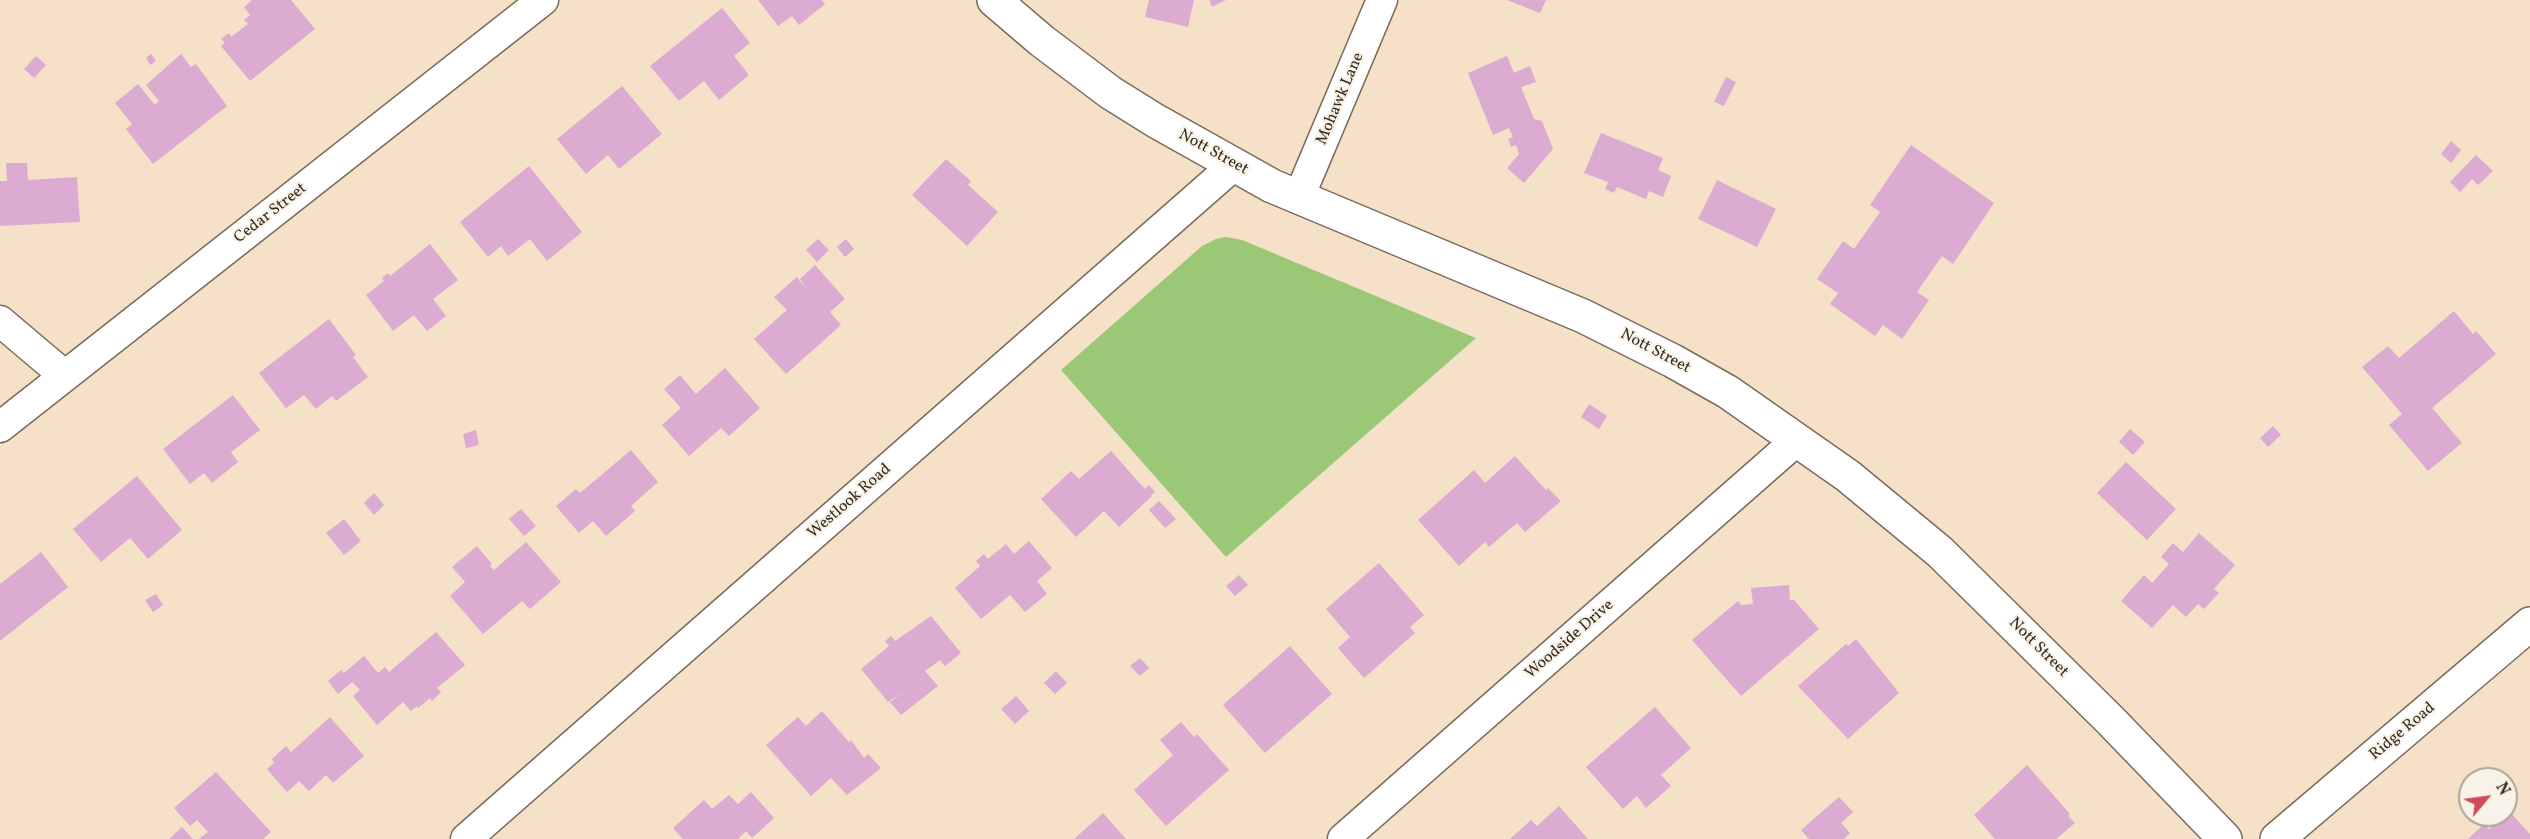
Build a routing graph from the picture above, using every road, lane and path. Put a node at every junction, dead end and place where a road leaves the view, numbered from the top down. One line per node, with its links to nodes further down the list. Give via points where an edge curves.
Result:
1 (543, 0): 7 (street, Cedar Street)
2 (994, 0): 4 (street, Nott Street, via 1111,93)
3 (1382, 0): 5 (street, Mohawk Lane)
4 (1234, 165): 5 (street, Nott Street); 11 (street, Westlook Road)
5 (1299, 197): 9 (street, Nott Street, via 1615,331 1702,377)
6 (0, 321): 7 (street)
7 (65, 376): 8 (street, Cedar Street)
8 (0, 427)
9 (1797, 440): 12 (street, Woodside Drive); 13 (street, Nott Street, via 1874,496 1940,552)
10 (2530, 624): 14 (street, Ridge Road)
11 (466, 839)
12 (1343, 839)
13 (2225, 839)
14 (2277, 839)

